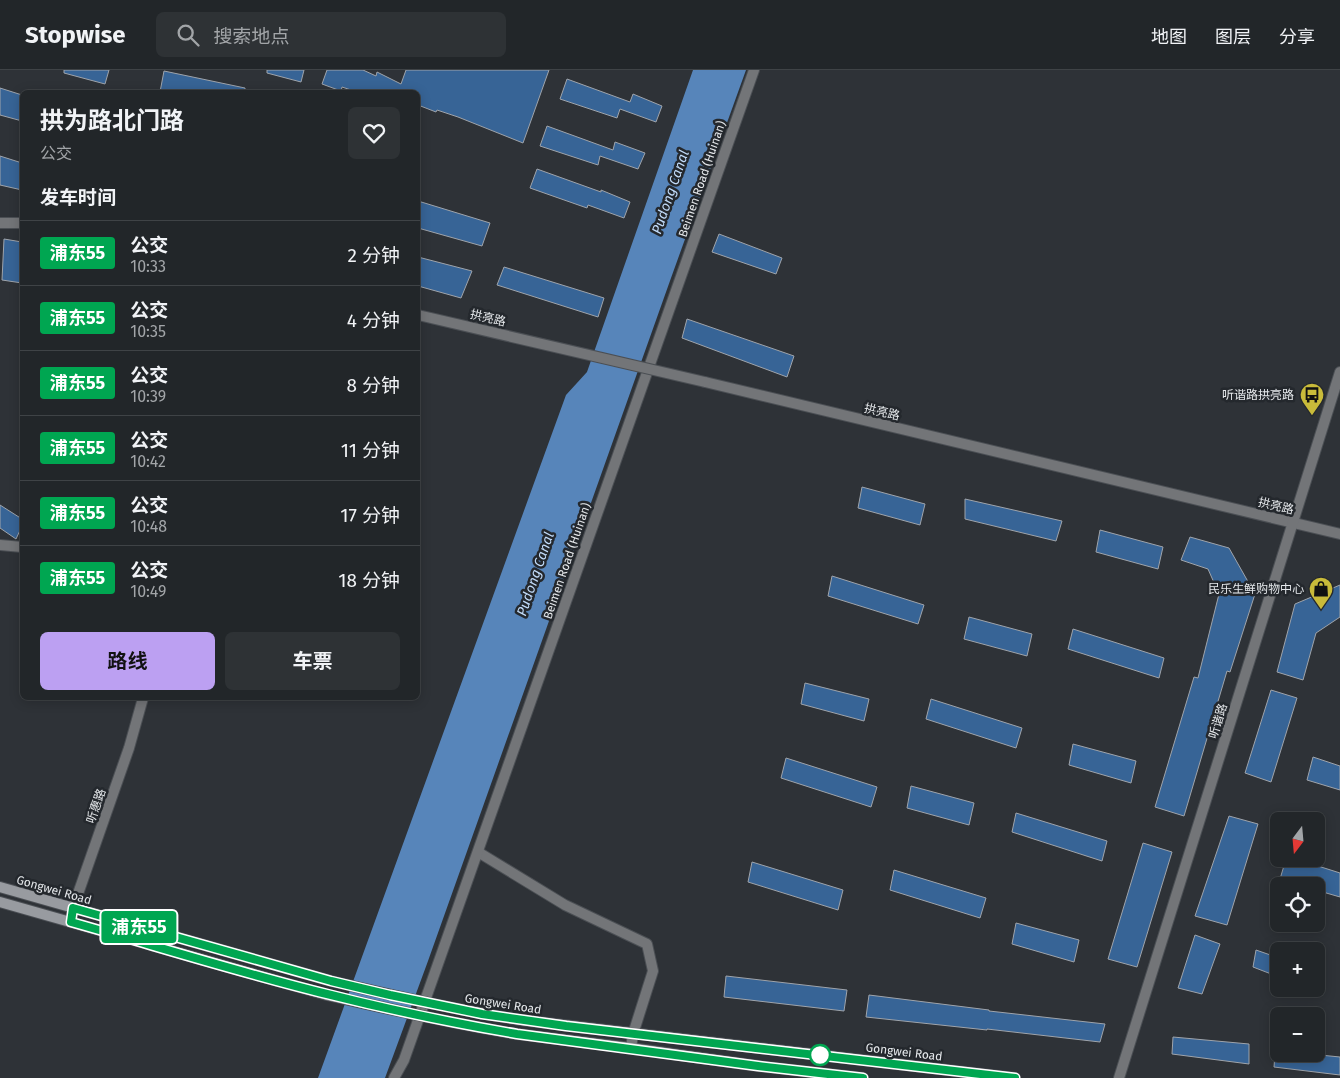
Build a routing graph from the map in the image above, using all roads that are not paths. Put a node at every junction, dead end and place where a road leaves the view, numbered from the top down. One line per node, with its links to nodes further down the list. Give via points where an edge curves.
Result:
1 (754, 70): 11 (street, Beimen Road (Huinan))
2 (20, 223): 3 (street)
3 (0, 224)
4 (420, 315): 6 (street, 拱亮路, bridge)
5 (1340, 372): 6 (street, 听谐路)
6 (1293, 523): 7 (street, 拱亮路); 21 (street, 听谐路)
7 (1340, 534)
8 (0, 546): 9 (street)
9 (20, 547)
10 (142, 700): 14 (street, 听惠路)
11 (478, 852): 16 (street, via 565,905 647,944 653,971); 18 (street, Beimen Road (Huinan), via 404,1060)
12 (0, 887): 14 (main road, Gongwei Road)
13 (0, 902): 15 (main road)
14 (73, 908): 15 (street, 听惠路); 16 (main road, Gongwei Road, bridge, via 390,995 482,1014)
15 (71, 922): 17 (main road, bridge, via 396,1011 517,1034)
16 (633, 1034): 17 (street); 20 (main road, Gongwei Road)
17 (630, 1048): 19 (main road)
18 (394, 1078)
19 (863, 1078)
20 (1015, 1078)
21 (1120, 1078)

